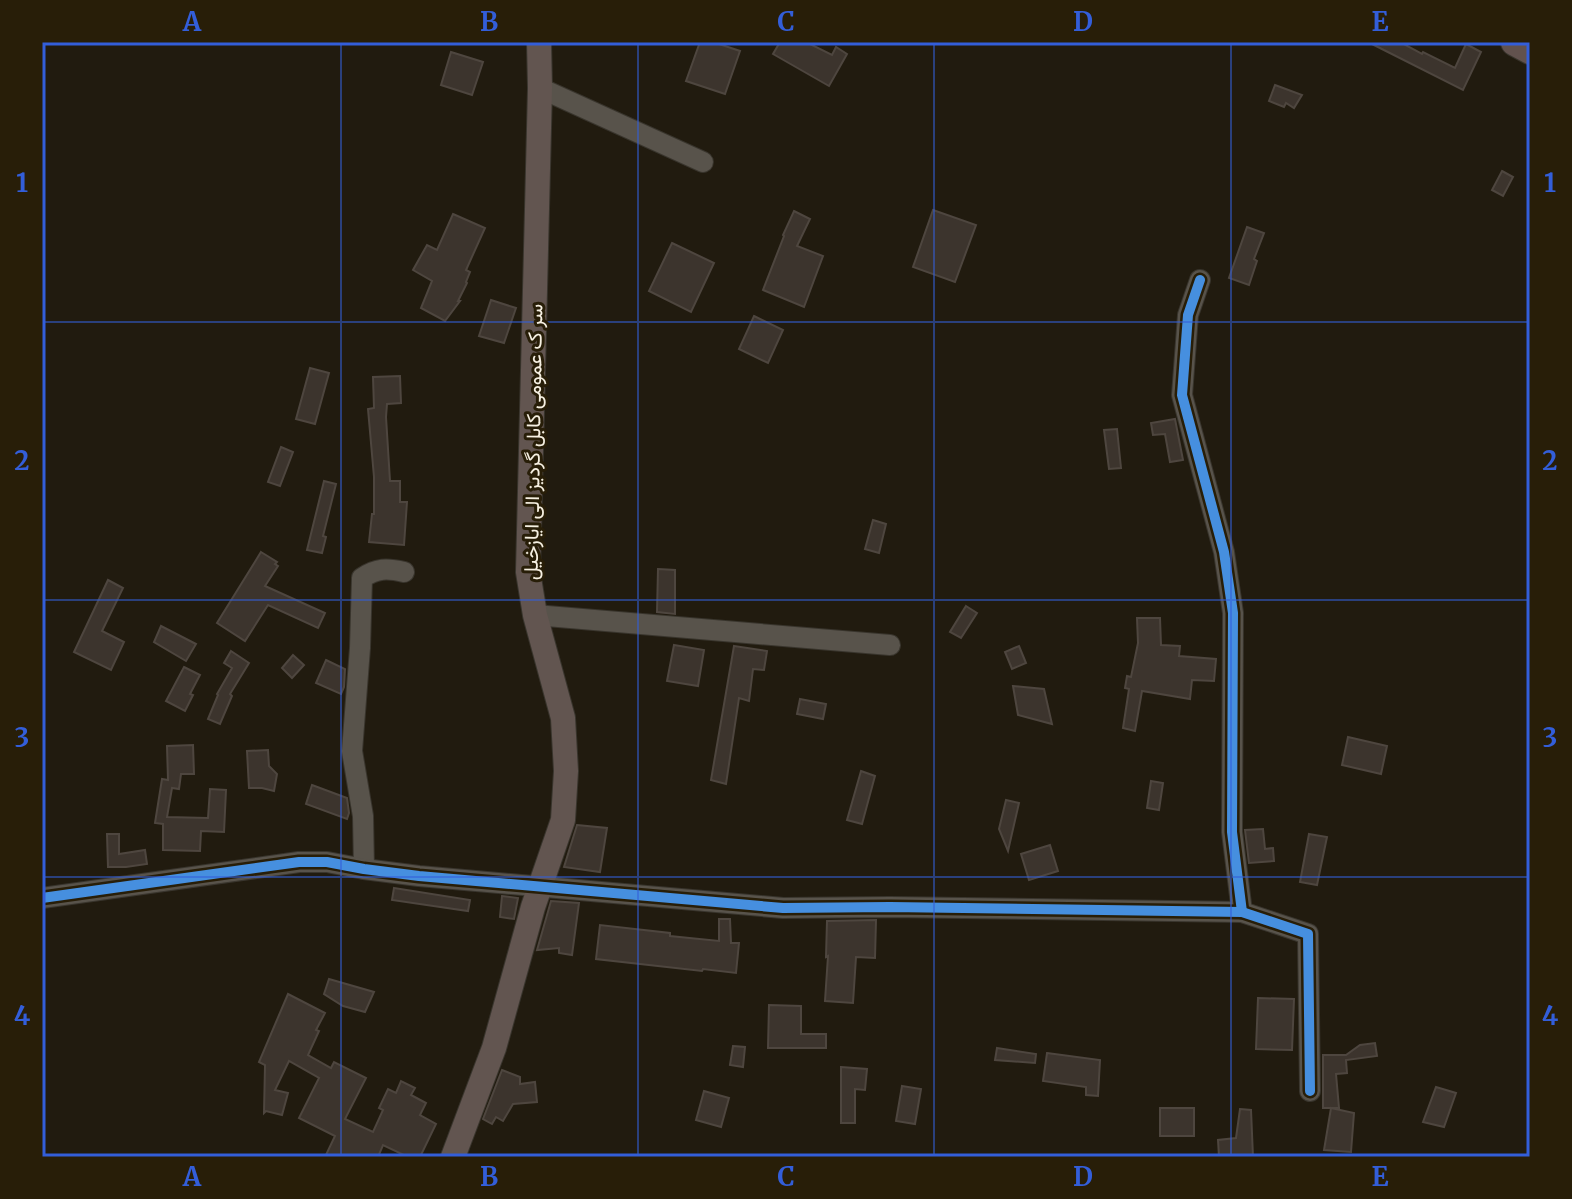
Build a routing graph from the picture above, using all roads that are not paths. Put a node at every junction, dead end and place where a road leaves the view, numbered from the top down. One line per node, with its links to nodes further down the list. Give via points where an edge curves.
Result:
1 (539, 42): 4 (main road, سر ک عمومی کابل گردیز الی ایازخیل)
2 (1515, 42): 3 (highway)
3 (1530, 50)
4 (540, 88): 5 (street); 8 (main road, سر ک عمومی کابل گردیز الی ایازخیل, via 528,572)
5 (703, 162)
6 (1200, 280): 13 (street, via 1188,315 1182,395 1224,552 1233,613 1232,832)
7 (404, 572): 10 (street, via 387,568 362,578 352,751 363,816)
8 (535, 615): 9 (street); 11 (main road, سر ک عمومی کابل گردیز الی ایازخیل, via 563,718 566,771 563,820)
9 (890, 645)
10 (364, 869): 11 (street); 12 (street, via 299,862)
11 (541, 887): 13 (street, via 783,908); 15 (main road, سر ک عمومی کابل گردیز الی ایازخیل, via 494,1048)
12 (42, 898)
13 (1242, 912): 14 (street, via 1308,934)
14 (1310, 1091)
15 (453, 1157)

